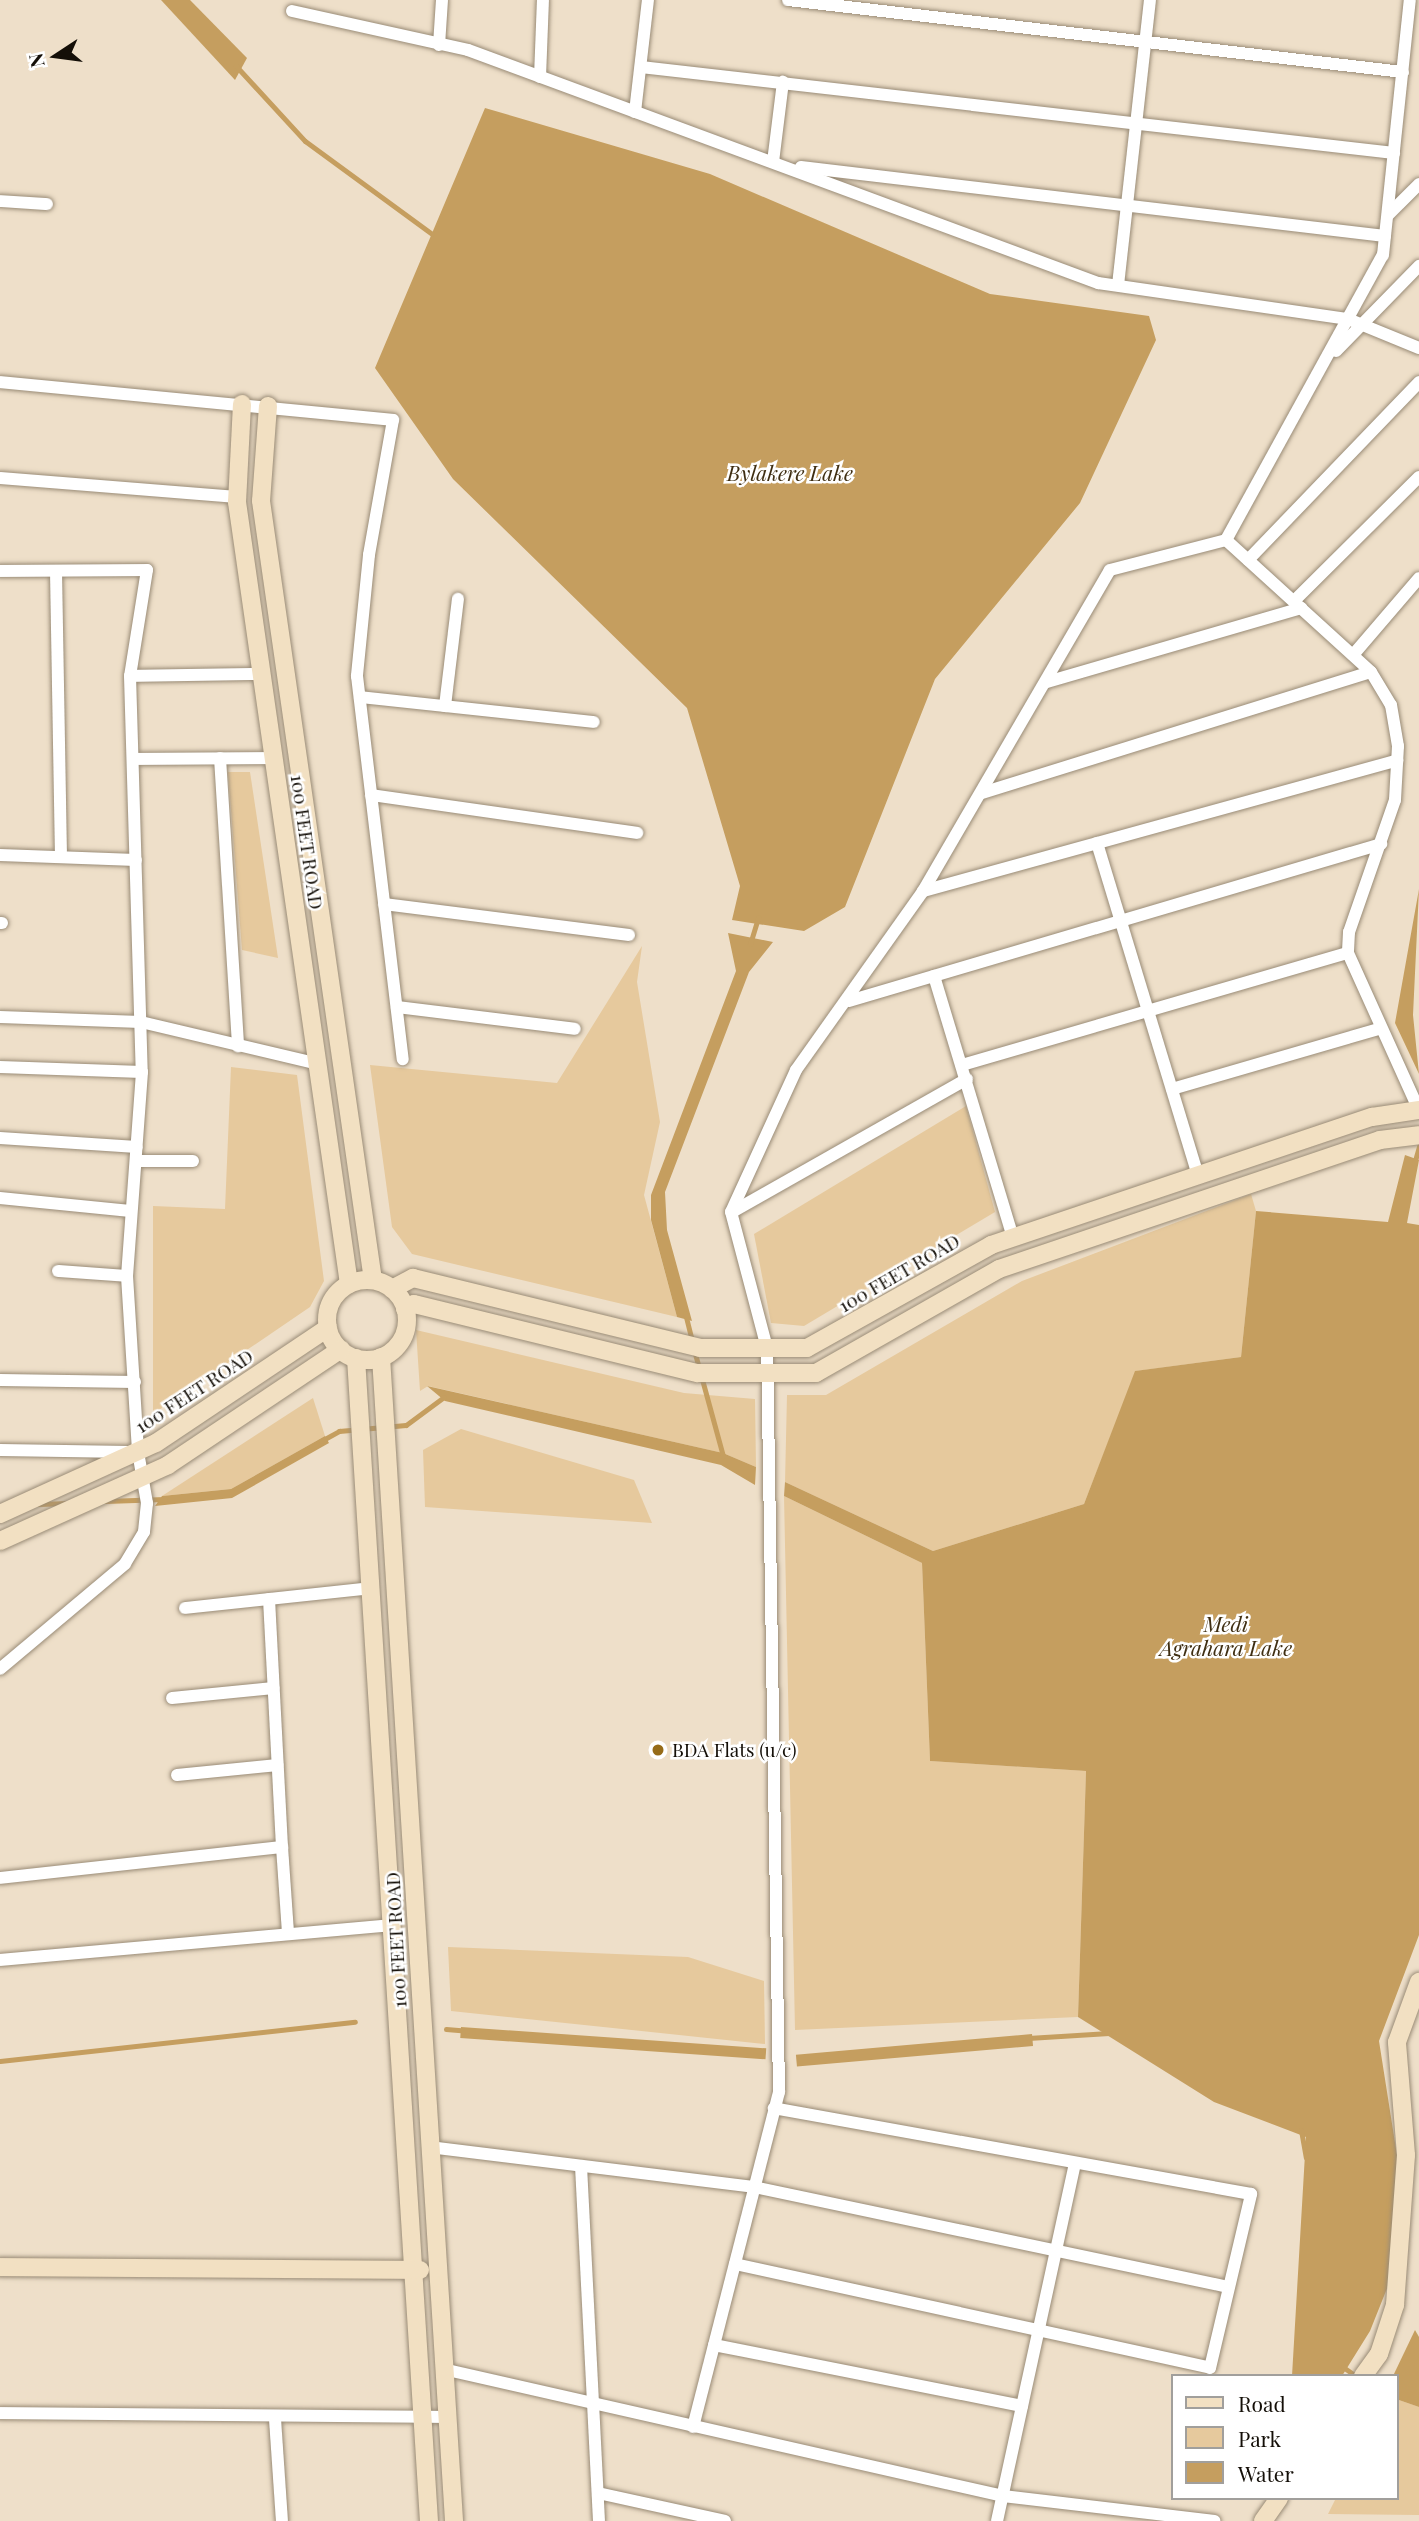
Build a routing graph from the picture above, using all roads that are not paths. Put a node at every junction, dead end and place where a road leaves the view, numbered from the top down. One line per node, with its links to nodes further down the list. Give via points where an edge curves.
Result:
1 (442, 0): 9 (street)
2 (543, 0): 12 (street)
3 (648, 0): 10 (street)
4 (788, 0): 8 (street)
5 (1150, 0): 8 (street)
6 (1410, 0): 11 (street)
7 (292, 11): 9 (street)
8 (1145, 41): 11 (street); 15 (street)
9 (439, 45): 12 (street)
10 (640, 67): 13 (street); 14 (street)
11 (1403, 72): 16 (street)
12 (540, 77): 14 (street)
13 (783, 82): 15 (street); 17 (street)
14 (635, 112): 17 (street)
15 (1136, 123): 16 (street); 21 (street)
16 (1394, 153): 22 (street)
17 (776, 164): 21 (street); 25 (street)
18 (1419, 184): 22 (street)
19 (1, 198): 20 (street)
20 (47, 204)
21 (1127, 206): 23 (street); 25 (street)
22 (1388, 215): 23 (street)
23 (1385, 236): 26 (street, via 1383,255)
24 (1419, 265): 28 (street)
25 (1118, 285): 26 (street)
26 (1348, 319): 27 (street); 28 (street)
27 (1419, 348)
28 (1323, 364): 36 (street)
29 (0, 382): 31 (street)
30 (1419, 382): 37 (street)
31 (242, 404): 32 (street); 35 (main road, 100 FEET ROAD)
32 (268, 406): 48 (street, via 393,421 369,555); 97 (main road, 100 FEET ROAD, via 261,501)
33 (1419, 477): 42 (street)
34 (0, 478): 35 (street)
35 (237, 497): 45 (main road, 100 FEET ROAD)
36 (1226, 540): 37 (street); 47 (street, via 1110,570)
37 (1248, 560): 42 (street)
38 (0, 571): 39 (street)
39 (56, 571): 46 (street, via 147,570); 61 (street)
40 (1419, 578): 43 (street)
41 (458, 598): 49 (street)
42 (1298, 605): 43 (street); 47 (street)
43 (1353, 655): 44 (street)
44 (1371, 672): 54 (street, via 1395,718); 55 (street)
45 (261, 674): 46 (street); 52 (main road, 100 FEET ROAD)
46 (130, 676): 53 (street)
47 (1047, 682): 55 (street)
48 (360, 697): 49 (street); 56 (street)
49 (445, 706): 50 (street)
50 (594, 722)
51 (220, 758): 52 (street); 53 (street); 76 (street)
52 (274, 758): 78 (main road, 100 FEET ROAD)
53 (133, 759): 62 (street)
54 (1397, 760): 58 (street); 59 (street, via 1395,800)
55 (982, 793): 63 (street)
56 (372, 795): 57 (street); 64 (street)
57 (637, 833)
58 (1097, 843): 63 (street); 65 (street)
59 (1381, 844): 65 (street); 67 (street, via 1349,932)
60 (0, 855): 61 (street)
61 (61, 857): 62 (street)
62 (136, 860): 73 (street)
63 (923, 891): 69 (street)
64 (384, 904): 66 (street); 70 (street)
65 (1121, 920): 68 (street); 71 (street)
66 (629, 935)
67 (1348, 953): 71 (street); 75 (street)
68 (934, 975): 69 (street); 79 (street)
69 (849, 1001): 93 (street, via 796,1070)
70 (397, 1007): 74 (street); 77 (street)
71 (1148, 1011): 79 (street); 83 (street)
72 (0, 1017): 73 (street)
73 (141, 1022): 76 (street); 81 (street)
74 (575, 1029)
75 (1379, 1029): 83 (street); 84 (street)
76 (237, 1046): 78 (street)
77 (403, 1059)
78 (317, 1064): 98 (main road, 100 FEET ROAD)
79 (962, 1065): 82 (street)
80 (0, 1067): 81 (street)
81 (142, 1072): 87 (street)
82 (967, 1079): 93 (street); 94 (street)
83 (1172, 1089): 90 (street)
84 (1419, 1110): 90 (main road, 100 FEET ROAD, via 1388,1113)
85 (1419, 1135): 105 (main road, via 1393,1137 999,1269 822,1371)
86 (0, 1138): 87 (street)
87 (137, 1147): 88 (street)
88 (138, 1161): 89 (street); 92 (street)
89 (193, 1161)
90 (1198, 1175): 94 (main road, 100 FEET ROAD)
91 (0, 1198): 92 (street)
92 (130, 1211): 96 (street)
93 (732, 1212): 102 (street)
94 (1013, 1237): 102 (main road, 100 FEET ROAD, via 814,1345)
95 (58, 1272): 96 (street)
96 (127, 1276): 107 (street)
97 (373, 1280): 98 (main road); 99 (main road)
98 (349, 1284): 101 (main road, via 332,1301)
99 (392, 1289): 100 (main road); 102 (main road, 100 FEET ROAD, via 413,1278 667,1340 720,1348)
100 (405, 1309): 104 (main road, via 404,1333); 105 (main road, via 414,1304 669,1367)
101 (328, 1328): 103 (main road); 109 (main road, 100 FEET ROAD)
102 (767, 1348): 105 (street)
103 (348, 1354): 104 (main road); 110 (main road); 113 (main road, 100 FEET ROAD, via 358,1383)
104 (381, 1357): 128 (main road, 100 FEET ROAD, via 392,1476)
105 (768, 1373): 127 (street)
106 (0, 1380): 107 (street)
107 (135, 1382): 109 (street)
108 (0, 1450): 109 (street)
109 (138, 1452): 110 (street); 111 (main road, 100 FEET ROAD)
110 (143, 1477): 112 (main road); 116 (street, via 144,1532 125,1563)
111 (0, 1514)
112 (0, 1541)
113 (373, 1588): 114 (street); 123 (main road, 100 FEET ROAD)
114 (269, 1599): 115 (street); 117 (street)
115 (185, 1608)
116 (0, 1669)
117 (274, 1688): 118 (street); 119 (street)
118 (172, 1698)
119 (278, 1765): 120 (street); 121 (street)
120 (177, 1775)
121 (282, 1847): 122 (street); 124 (street)
122 (0, 1878)
123 (392, 1925): 124 (street); 135 (main road, 100 FEET ROAD)
124 (288, 1932): 125 (street)
125 (0, 1960)
126 (1419, 1982): 141 (main road, via 1397,2042 1406,2155 1397,2292 1379,2354)
127 (775, 2108): 129 (street); 131 (street)
128 (429, 2147): 130 (street); 136 (main road, 100 FEET ROAD)
129 (1075, 2163): 132 (street); 137 (street, via 1251,2194)
130 (581, 2165): 131 (street); 142 (street)
131 (754, 2187): 132 (street); 133 (street)
132 (1056, 2250): 137 (street); 138 (street)
133 (735, 2264): 138 (street); 139 (street)
134 (0, 2267): 135 (main road)
135 (411, 2270): 136 (main road); 145 (main road, 100 FEET ROAD)
136 (435, 2270): 140 (main road, 100 FEET ROAD)
137 (1229, 2287): 138 (street, via 1210,2368)
138 (1038, 2330): 143 (street)
139 (714, 2345): 143 (street); 148 (street)
140 (443, 2369): 142 (street); 146 (main road, 100 FEET ROAD)
141 (1365, 2373)
142 (593, 2405): 148 (street); 149 (street)
143 (1022, 2406): 150 (street)
144 (0, 2413): 147 (street)
145 (421, 2417): 146 (street); 147 (street); 153 (main road, 100 FEET ROAD)
146 (446, 2417): 154 (main road, 100 FEET ROAD)
147 (275, 2419): 152 (street)
148 (694, 2427): 150 (street)
149 (598, 2493): 155 (street); 156 (street)
150 (1003, 2496): 157 (street); 158 (street)
151 (1278, 2500): 159 (main road)
152 (282, 2521)
153 (429, 2521)
154 (454, 2521)
155 (599, 2521)
156 (725, 2521)
157 (997, 2521)
158 (1215, 2521)
159 (1263, 2521)

